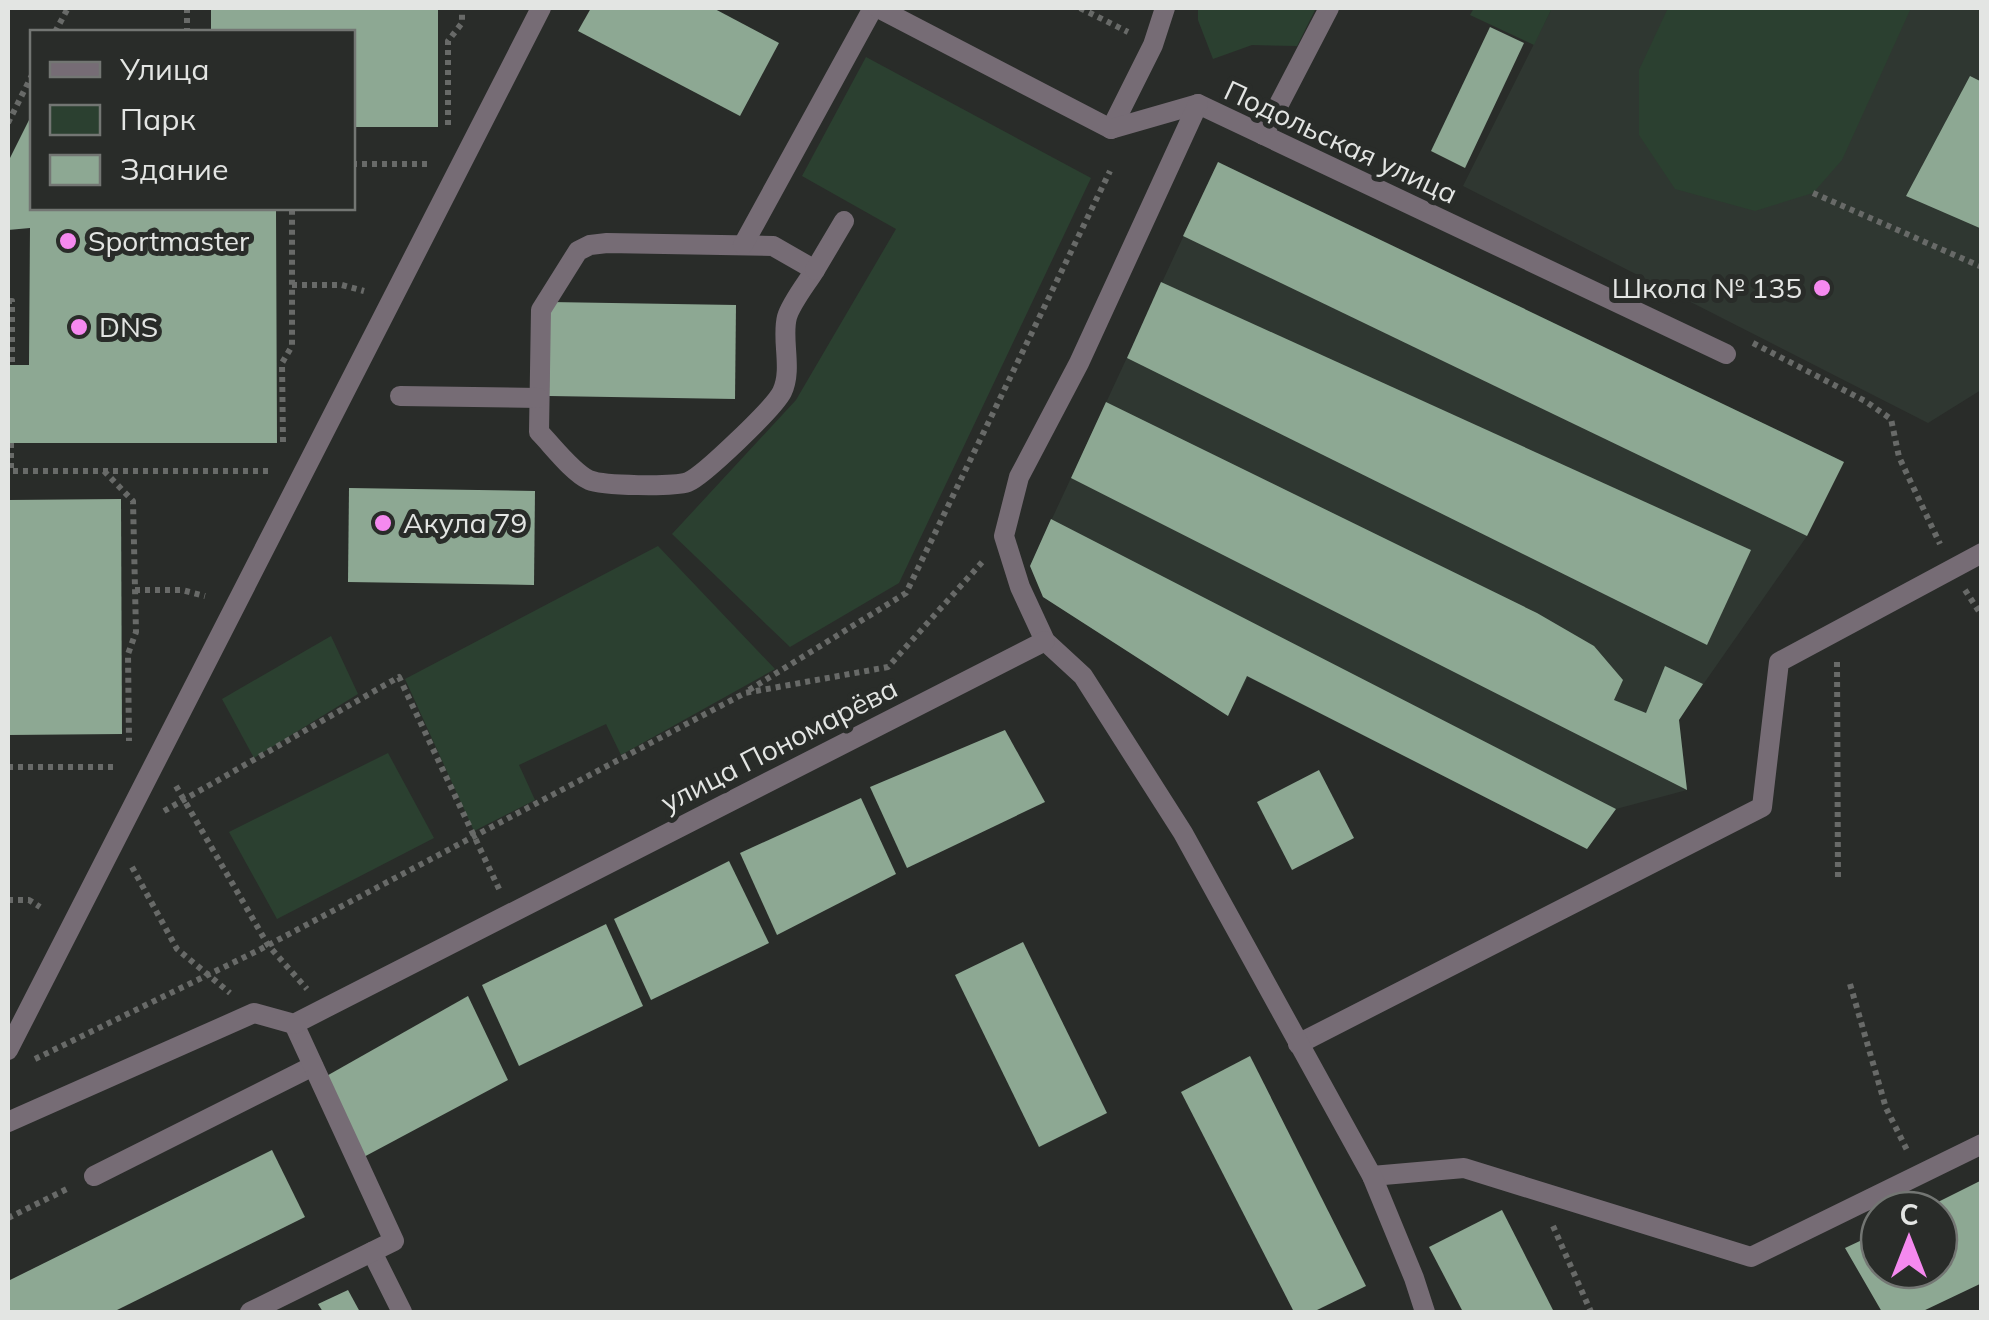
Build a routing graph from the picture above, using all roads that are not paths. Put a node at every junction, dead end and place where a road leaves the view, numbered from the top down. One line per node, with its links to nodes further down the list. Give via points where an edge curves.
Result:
1 (541, 8): 18 (street)
2 (876, 8): 6 (street); 9 (street)
3 (1165, 8): 6 (street)
4 (1329, 8): 7 (street)
5 (1198, 104): 6 (street, Подольская улица); 7 (street, Подольская улица); 15 (street, via 1019,477 1004,536)
6 (1112, 129)
7 (1263, 135): 11 (street, Подольская улица)
8 (844, 222): 10 (street)
9 (743, 245): 10 (street, via 773,246); 13 (street, via 607,243 578,251 541,310)
10 (815, 270): 13 (street, via 787,317 782,391 688,482 590,480 539,432)
11 (1726, 354)
12 (400, 396): 13 (street)
13 (539, 398)
14 (1982, 553): 17 (street, via 1778,662 1762,807)
15 (1044, 641): 16 (street, улица Пономарёва); 17 (street, via 1083,676 1184,833)
16 (294, 1024): 19 (street); 20 (street, via 254,1013)
17 (1298, 1044): 23 (street)
18 (8, 1050)
19 (313, 1066): 22 (street); 24 (street, via 394,1241)
20 (8, 1122)
21 (1982, 1144): 23 (street, via 1751,1256 1464,1168)
22 (94, 1176)
23 (1372, 1176): 28 (street)
24 (372, 1252): 25 (street); 27 (street)
25 (289, 1304): 26 (street)
26 (250, 1312)
27 (402, 1312)
28 (1426, 1312)

